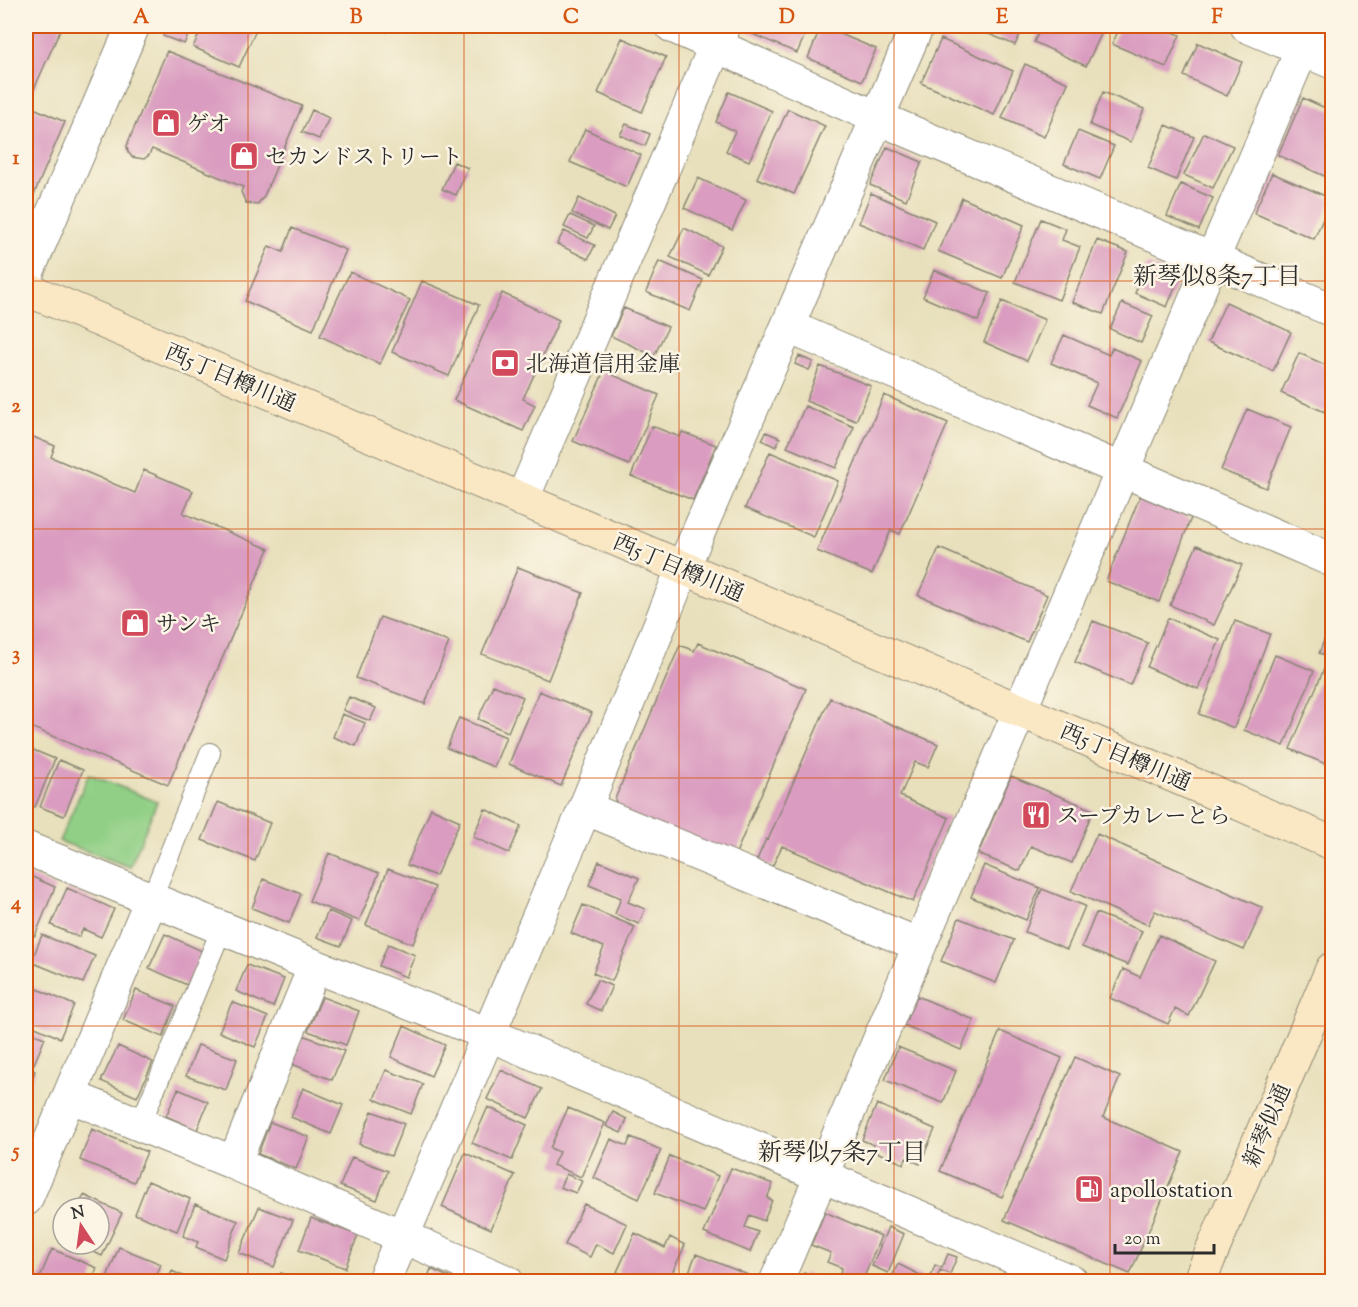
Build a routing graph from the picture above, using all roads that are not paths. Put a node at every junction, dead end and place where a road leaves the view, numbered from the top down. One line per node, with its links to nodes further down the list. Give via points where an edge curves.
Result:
1 (133, 26): 10 (street)
2 (672, 26): 5 (street)
3 (917, 26): 8 (street)
4 (1247, 26): 6 (street)
5 (720, 35): 8 (street); 15 (street)
6 (1307, 37): 7 (street); 9 (street)
7 (1332, 62)
8 (878, 118): 9 (street); 13 (street)
9 (1214, 260): 12 (street); 14 (street)
10 (26, 275)
11 (26, 289): 15 (main road, 西5丁目樽川通)
12 (1332, 310)
13 (789, 327): 14 (street); 17 (street)
14 (1124, 470): 16 (street); 18 (street)
15 (522, 500): 17 (main road, 西5丁目樽川通)
16 (1332, 560)
17 (683, 568): 18 (main road, 西5丁目樽川通); 20 (street)
18 (1019, 711): 21 (main road, 西5丁目樽川通); 25 (street)
19 (210, 753): 23 (lane)
20 (585, 808): 25 (street); 28 (street)
21 (1332, 843)
22 (26, 848): 23 (street)
23 (151, 900): 24 (street); 29 (street)
24 (222, 928): 26 (street); 30 (lane)
25 (921, 945): 32 (street)
26 (315, 966): 28 (street); 31 (street)
27 (1332, 969): 39 (main road, 新琴似通)
28 (488, 1034): 32 (street); 34 (street)
29 (70, 1096): 30 (street); 33 (street)
30 (140, 1125): 31 (street)
31 (234, 1163): 34 (street)
32 (822, 1176): 37 (street); 38 (street)
33 (26, 1199)
34 (402, 1237): 35 (street); 36 (street)
35 (383, 1281)
36 (507, 1281)
37 (776, 1281)
38 (1072, 1281)
39 (1199, 1281)

